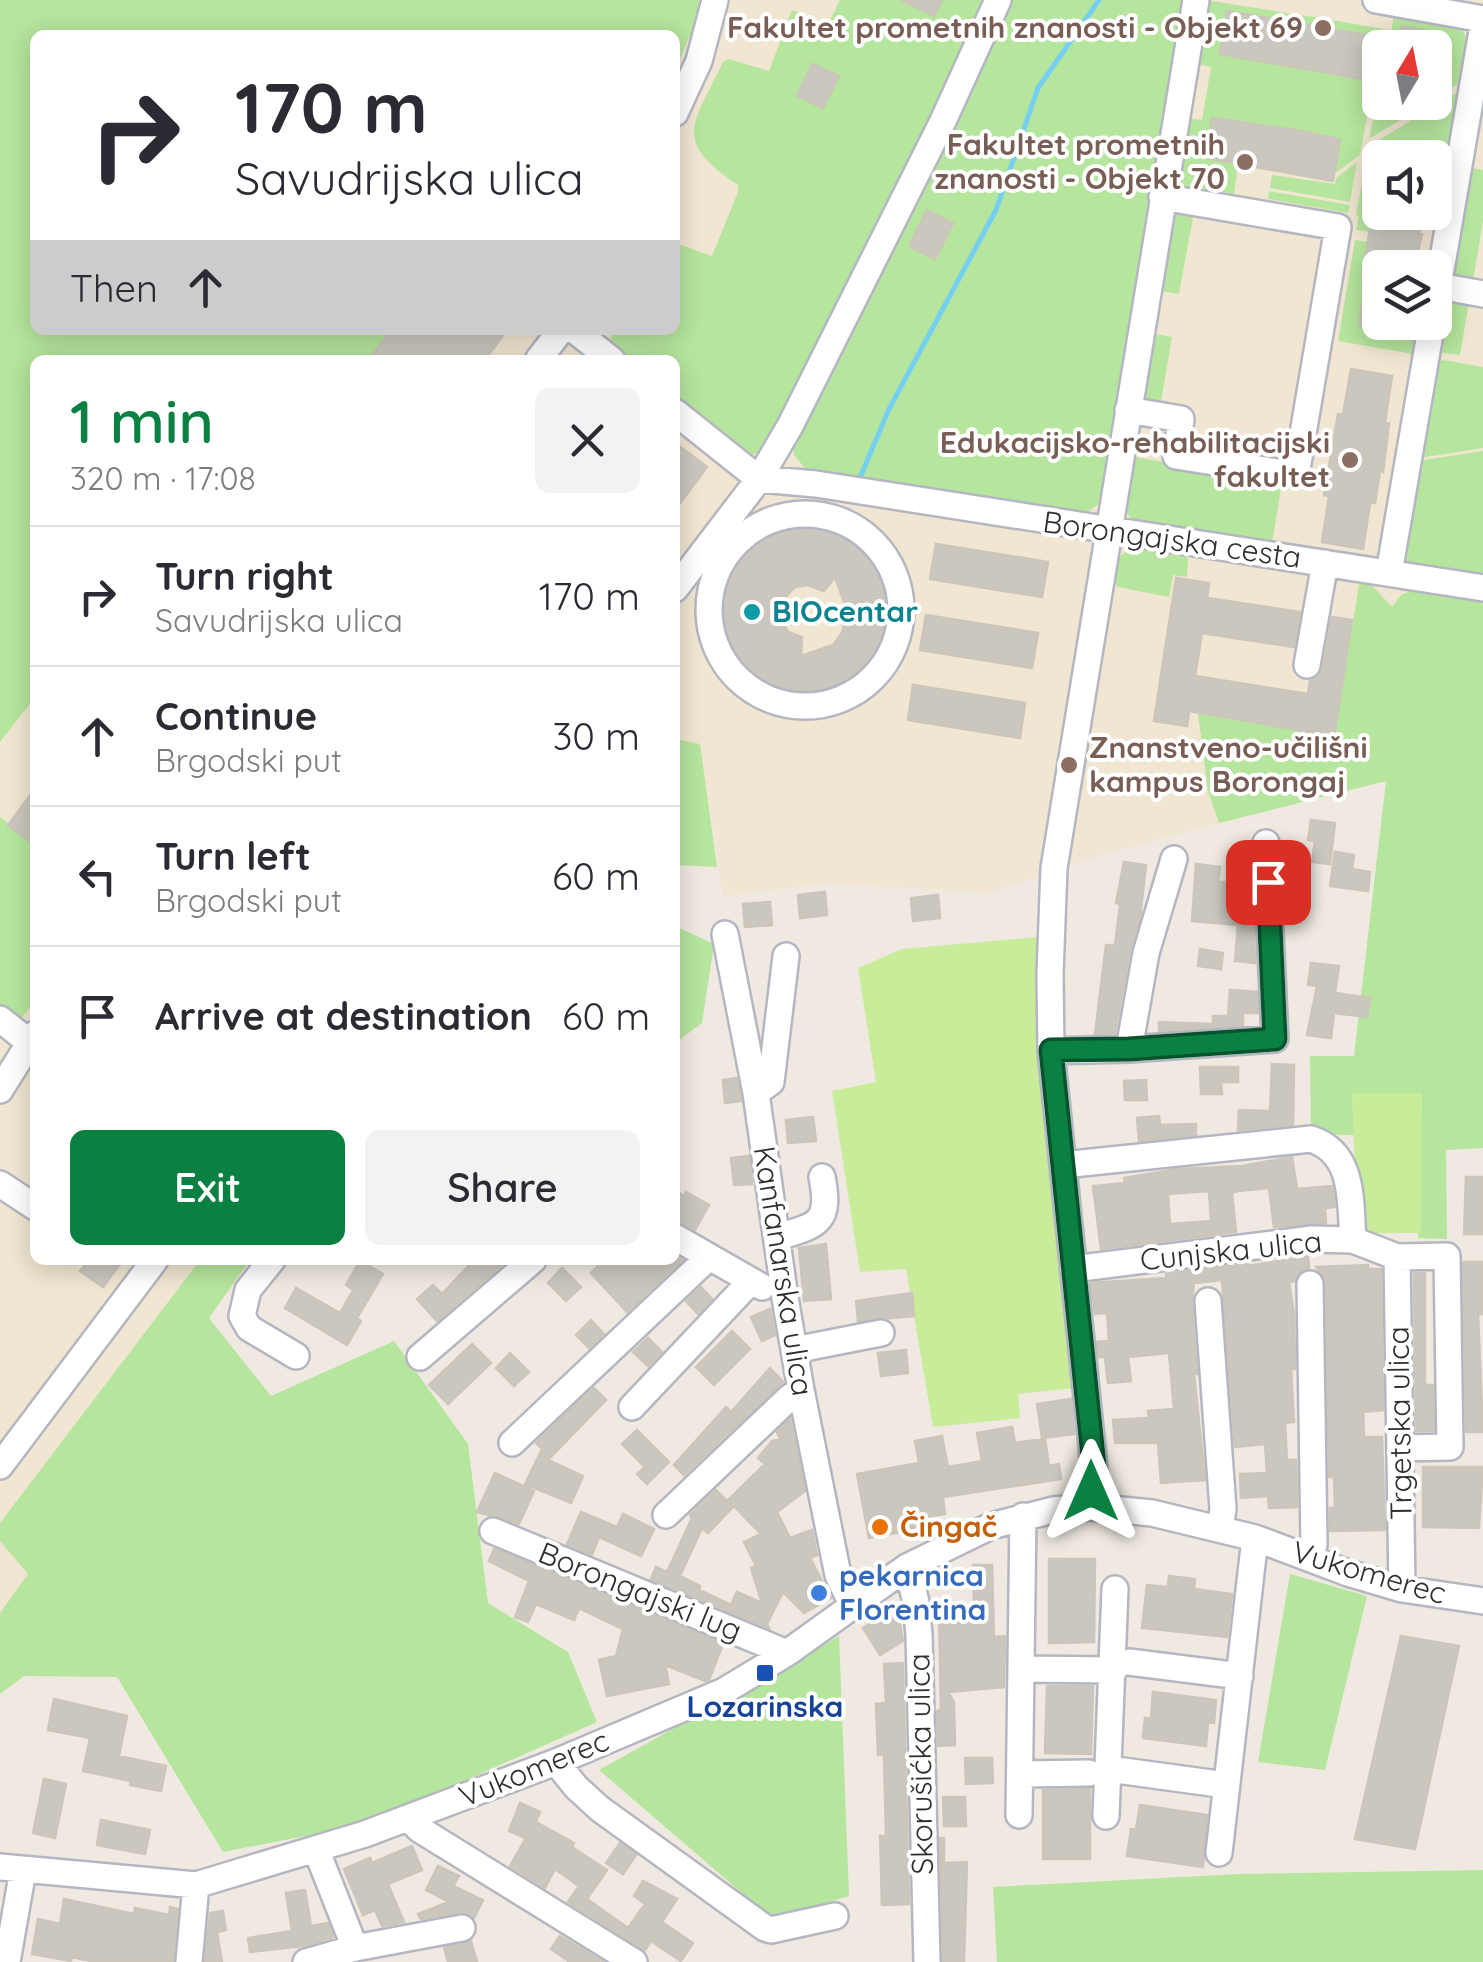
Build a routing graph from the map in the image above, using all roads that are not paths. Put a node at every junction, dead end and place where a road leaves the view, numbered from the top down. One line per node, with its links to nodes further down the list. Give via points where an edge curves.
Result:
1 (715, 0): 6 (street)
2 (998, 0): 18 (street)
3 (1196, 0): 7 (street)
4 (1387, 1): 5 (street)
5 (1483, 22): 8 (street)
6 (680, 101)
7 (1162, 197): 16 (street); 16 (street, via 1338,227 1296,475 1176,456 1181,419)
8 (1445, 250)
9 (1483, 294): 10 (street)
10 (1452, 295)
11 (557, 335): 14 (street)
12 (580, 335): 15 (street)
13 (1429, 340): 21 (street)
14 (542, 355)
15 (606, 355)
16 (1128, 410): 19 (street)
17 (680, 416): 18 (street)
18 (759, 479): 19 (street, Borongajska cesta); 22 (street)
19 (1109, 532): 20 (street, Borongajska cesta); 35 (street, via 1054,868)
20 (1324, 562): 21 (street, Borongajska cesta); 26 (street)
21 (1389, 573): 23 (street, Borongajska cesta)
22 (680, 585)
23 (1483, 588)
24 (680, 593): 25 (street)
25 (710, 601): 25 (street, via 724,661 760,697 785,706 839,702 874,678 895,646 900,624 898,586 882,550 851,524 821,512 784,514 738,540 716,574)
26 (1307, 665)
27 (1266, 842): 34 (street, via 1275,1039)
28 (1174, 858): 34 (street, via 1146,953)
29 (725, 934): 37 (street, Kanfanarska ulica)
30 (786, 956): 37 (street, via 775,1063 770,1082)
31 (0, 1019): 32 (street)
32 (30, 1037)
33 (30, 1041): 36 (street)
34 (1129, 1049): 35 (street)
35 (1051, 1050): 38 (street)
36 (0, 1090)
37 (756, 1092): 42 (street, Kanfanarska ulica)
38 (1062, 1165): 44 (street, via 1311,1139 1331,1150 1348,1176); 50 (street)
39 (822, 1177): 42 (street, via 825,1213 819,1222)
40 (0, 1184): 41 (street)
41 (30, 1204)
42 (778, 1237): 53 (street, Kanfanarska ulica)
43 (680, 1240): 46 (street)
44 (1353, 1240): 45 (street, Cunjska ulica); 50 (street, Cunjska ulica, via 1312,1239)
45 (1397, 1256): 62 (street, Trgetska ulica); 62 (street, Cunjska ulica, via 1447,1256 1450,1448)
46 (710, 1257): 51 (street); 61 (street)
47 (151, 1265): 63 (street)
48 (268, 1265): 57 (street, via 248,1290 242,1316 249,1328)
49 (526, 1265): 58 (street)
50 (1073, 1269): 64 (street, via 1094,1466)
51 (751, 1280): 53 (street); 60 (street)
52 (1310, 1284): 70 (street)
53 (785, 1298): 56 (street, Kanfanarska ulica)
54 (1208, 1301): 67 (street)
55 (881, 1333): 56 (street)
56 (794, 1350): 59 (street, Kanfanarska ulica)
57 (296, 1356)
58 (420, 1357)
59 (801, 1390): 65 (street); 75 (street, Kanfanarska ulica, via 838,1575)
60 (632, 1407)
61 (512, 1443)
62 (1400, 1448): 72 (street, Trgetska ulica)
63 (0, 1466)
64 (1089, 1507): 66 (street, Vukomerec); 67 (street, Vukomerec)
65 (666, 1515)
66 (1023, 1516): 71 (street, Vukomerec, via 965,1536); 78 (street)
67 (1220, 1528): 69 (street, Vukomerec)
68 (493, 1532): 76 (street, Borongajski lug)
69 (1256, 1538): 70 (street, Vukomerec); 79 (street, Vukomerec)
70 (1311, 1559): 72 (street, Vukomerec)
71 (908, 1568): 75 (street, Vukomerec); 98 (street, Skorušićka ulica, via 918,1635)
72 (1402, 1588): 74 (street, Vukomerec)
73 (1115, 1589): 77 (street)
74 (1483, 1601)
75 (852, 1604): 76 (street, Vukomerec)
76 (787, 1653): 80 (street, Vukomerec, via 724,1691)
77 (1121, 1666): 78 (street); 79 (street); 81 (street)
78 (1023, 1669): 82 (street)
79 (1240, 1676): 83 (street, Vukomerec)
80 (556, 1762): 86 (street, Vukomerec); 91 (street, via 600,1808 765,1928)
81 (1099, 1771): 82 (street); 83 (street); 85 (street)
82 (1020, 1774): 84 (street)
83 (1226, 1785): 88 (street, Vukomerec)
84 (1019, 1815)
85 (1106, 1816)
86 (408, 1819): 87 (street, Vukomerec); 97 (street)
87 (316, 1849): 90 (street, Vukomerec); 93 (street)
88 (1218, 1853)
89 (12, 1869): 90 (street, Vukomerec); 94 (street)
90 (196, 1885): 95 (street)
91 (835, 1916)
92 (462, 1928): 93 (street)
93 (355, 1948): 96 (street)
94 (7, 1962)
95 (189, 1962)
96 (306, 1962)
97 (634, 1962)
98 (926, 1962)

